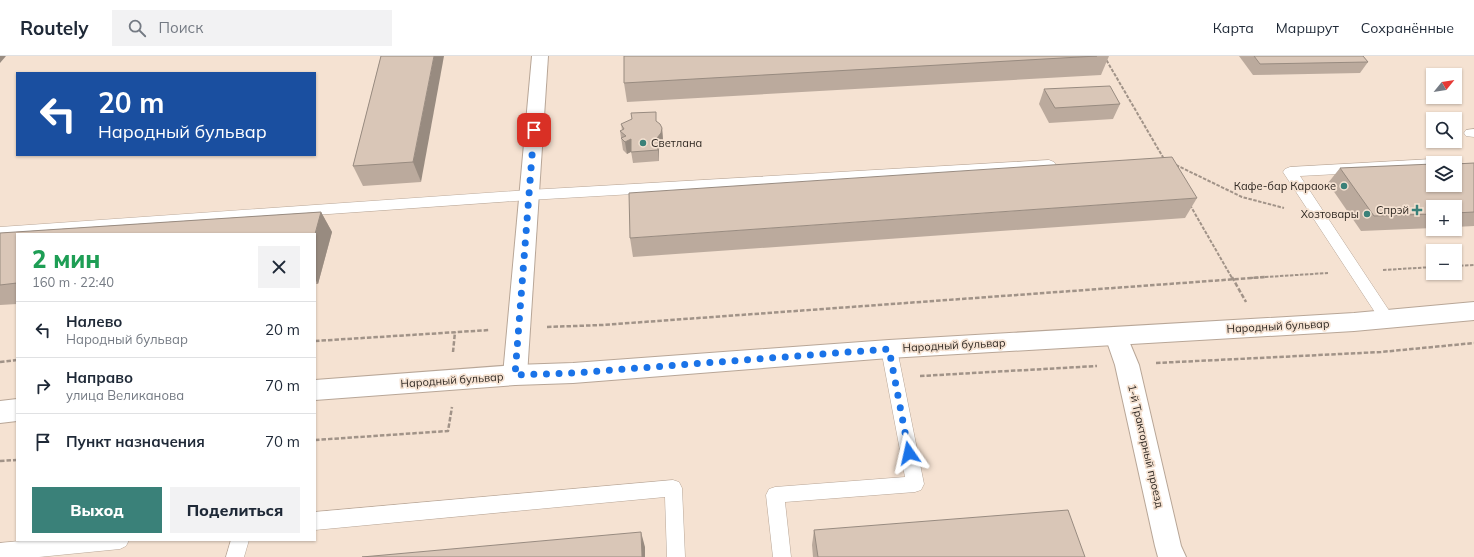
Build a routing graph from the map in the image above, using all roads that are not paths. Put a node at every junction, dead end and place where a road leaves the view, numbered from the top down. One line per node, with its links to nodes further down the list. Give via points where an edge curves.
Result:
1 (540, 56): 4 (street)
2 (1426, 164): 7 (lane, via 1290,172)
3 (1060, 165): 4 (lane)
4 (529, 195): 5 (lane); 10 (street)
5 (0, 232)
6 (1474, 311): 7 (street, Народный бульвар)
7 (1387, 319): 8 (street, Народный бульвар)
8 (1116, 336): 9 (street, Народный бульвар); 21 (street, 1-й Тракторный проезд, via 1127,365)
9 (889, 349): 10 (street, Народный бульвар, via 573,373); 20 (lane, via 915,484 775,495)
10 (515, 375): 11 (street, Народный бульвар)
11 (316, 390)
12 (16, 410): 13 (street)
13 (0, 412)
14 (316, 521): 19 (lane, via 673,488)
15 (110, 541): 17 (lane)
16 (240, 541): 18 (lane)
17 (0, 552)
18 (235, 557)
19 (676, 557)
20 (782, 557)
21 (1172, 557)

